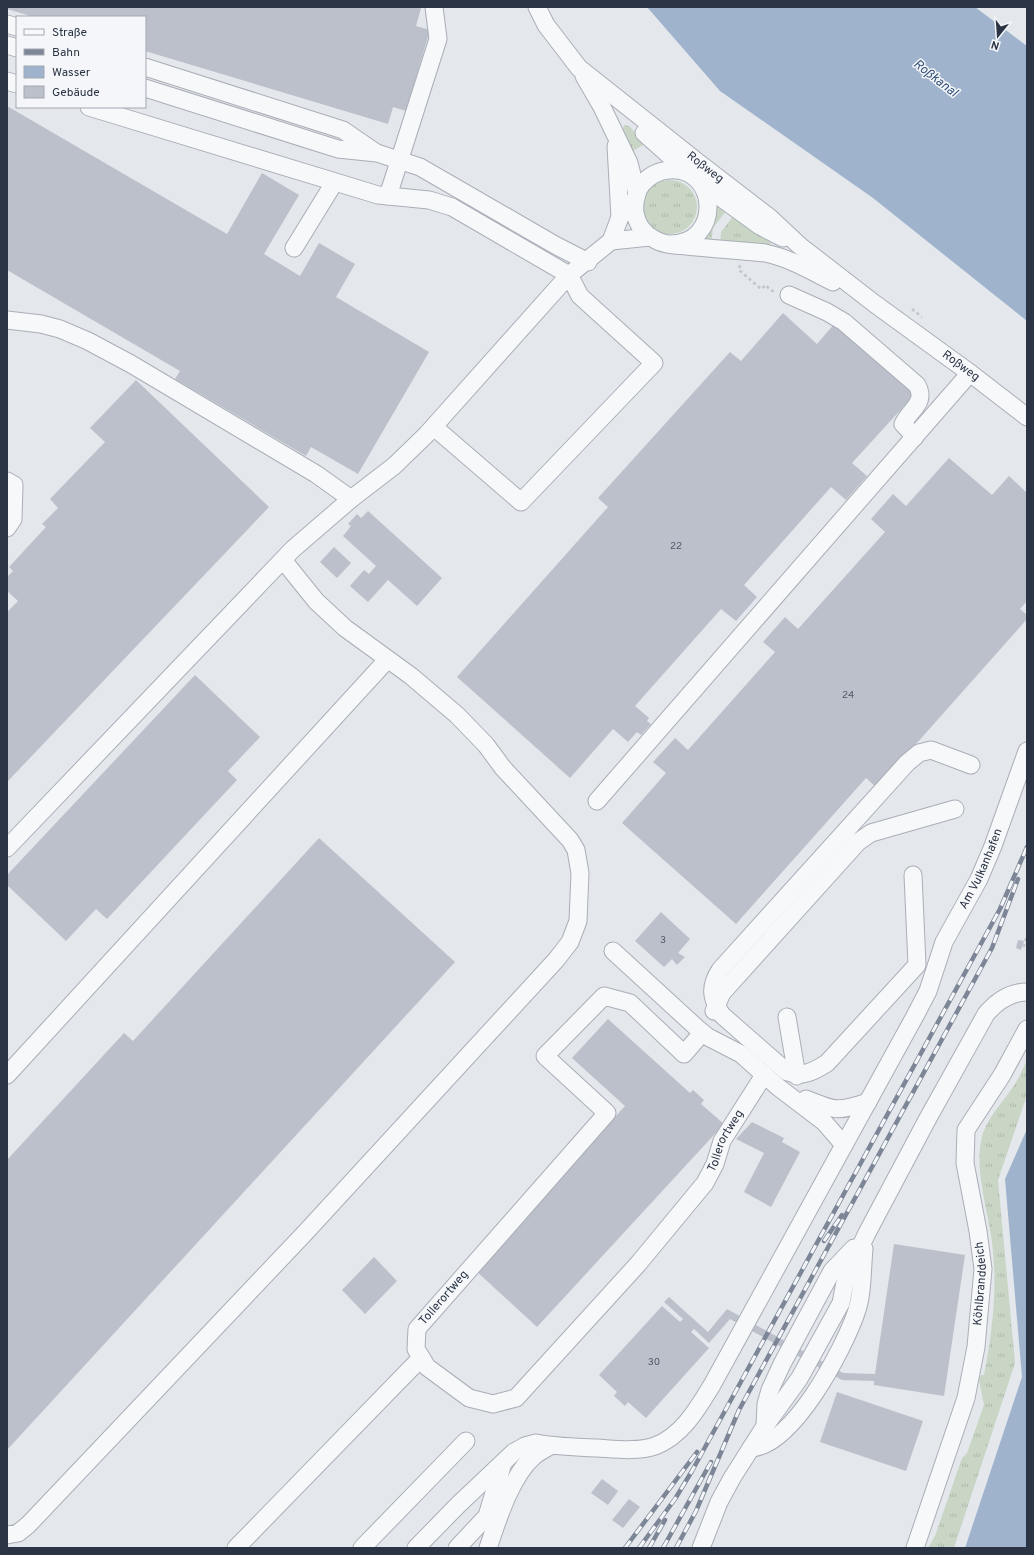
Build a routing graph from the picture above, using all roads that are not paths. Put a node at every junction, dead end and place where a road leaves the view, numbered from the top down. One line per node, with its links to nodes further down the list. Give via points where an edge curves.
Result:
1 (434, 7): 10 (street, via 438,39)
2 (537, 7): 4 (street, Roßweg, via 546,25)
3 (146, 67): 9 (street, via 343,130)
4 (580, 68): 6 (street, Roßweg); 8 (street, Roßweg)
5 (146, 88): 9 (street, via 338,149)
6 (608, 91): 11 (street, Roßweg, via 636,125); 19 (street, Roßweg, via 769,217)
7 (92, 108): 12 (street)
8 (616, 135): 14 (street, Roßweg, via 629,163); 15 (street, Roßweg)
9 (376, 153): 10 (street)
10 (399, 160): 13 (street); 21 (street, via 420,167)
11 (694, 178): 14 (street, Roßweg, via 675,170 660,172 647,179); 18 (street, Roßweg, via 707,197 709,207 706,221 693,238); 19 (street, Roßweg, via 760,226)
12 (334, 183): 13 (street); 20 (street)
13 (388, 196): 22 (street, via 429,200 452,207)
14 (636, 196): 15 (street, Roßweg); 16 (street, Roßweg, via 636,218 640,227)
15 (620, 217): 17 (street, Roßweg)
16 (650, 237): 17 (street, Roßweg); 18 (street, Roßweg)
17 (611, 241): 21 (street)
18 (669, 244): 24 (street, Roßweg, via 778,256)
19 (800, 246): 24 (street, Roßweg)
20 (294, 248)
21 (588, 262): 22 (street)
22 (569, 275): 28 (street); 28 (street, via 580,296 654,363 521,502)
23 (789, 295): 29 (street, via 844,322 917,385 921,397 903,424)
24 (874, 304): 26 (street, Roßweg)
25 (7, 320): 31 (street, via 41,324 88,341 316,474)
26 (970, 373): 27 (street, Roßweg); 29 (street)
27 (1027, 416)
28 (434, 427): 31 (street, via 394,466)
29 (915, 437): 38 (street)
30 (7, 481): 32 (street, via 14,485 14,519)
31 (351, 499): 33 (street, via 303,539)
32 (7, 528)
33 (283, 560): 34 (street, via 330,615); 41 (street)
34 (387, 660): 49 (street); 63 (street, via 411,676 457,715 570,840 577,856 580,879 578,921 572,937 556,960 304,1234 38,1514)
35 (1027, 751): 40 (street, Am Vulkanhafen)
36 (972, 765): 45 (street, via 931,750 919,753 907,762 720,970 711,991)
37 (1027, 790): 40 (street, Am Vulkanhafen)
38 (597, 801)
39 (955, 809): 45 (street, via 872,833 858,842 722,993)
40 (1006, 810): 53 (street, Am Vulkanhafen, via 979,879 944,942 928,991)
41 (7, 848)
42 (913, 875): 51 (street, via 917,965 827,1063 810,1073)
43 (613, 951): 48 (street)
44 (1027, 992): 55 (street, via 1010,995 999,1001 986,1014)
45 (713, 1011): 51 (street, via 722,1015 787,1072)
46 (787, 1017): 51 (street)
47 (1027, 1029): 71 (street, Köhlbranddeich, via 1002,1075 966,1130 965,1163 983,1269 976,1347 966,1398)
48 (702, 1033): 50 (street, via 737,1051); 56 (street, Tollerortweg, via 684,1054 630,1003 604,996 545,1056 608,1113 417,1329 416,1349)
49 (7, 1075)
50 (764, 1075): 52 (street); 56 (street, Tollerortweg, via 722,1141 715,1164 705,1183 638,1264 516,1398 493,1404 469,1398 427,1367)
51 (797, 1076)
52 (788, 1094): 53 (street, via 835,1110); 54 (street, via 829,1126)
53 (868, 1102): 54 (street, Am Vulkanhafen)
54 (844, 1145): 59 (street, Am Vulkanhafen, via 712,1385 694,1414 681,1428 655,1446)
55 (867, 1233): 57 (street, via 846,1277 841,1303 799,1379); 57 (street, via 832,1272 782,1364 766,1404); 60 (street, via 857,1311 857,1333 849,1352 812,1414 765,1446)
56 (421, 1358): 64 (street)
57 (765, 1426): 60 (street)
58 (466, 1441): 65 (street)
59 (550, 1446): 61 (street, Am Vulkanhafen, via 536,1443 525,1446); 69 (street, via 524,1466)
60 (751, 1448): 70 (street, via 719,1502)
61 (503, 1463): 62 (street); 66 (street, Am Vulkanhafen)
62 (487, 1516): 67 (street); 68 (street)
63 (11, 1536)
64 (236, 1548)
65 (362, 1548)
66 (416, 1548)
67 (457, 1548)
68 (476, 1548)
69 (488, 1548)
70 (701, 1548)
71 (915, 1548)

